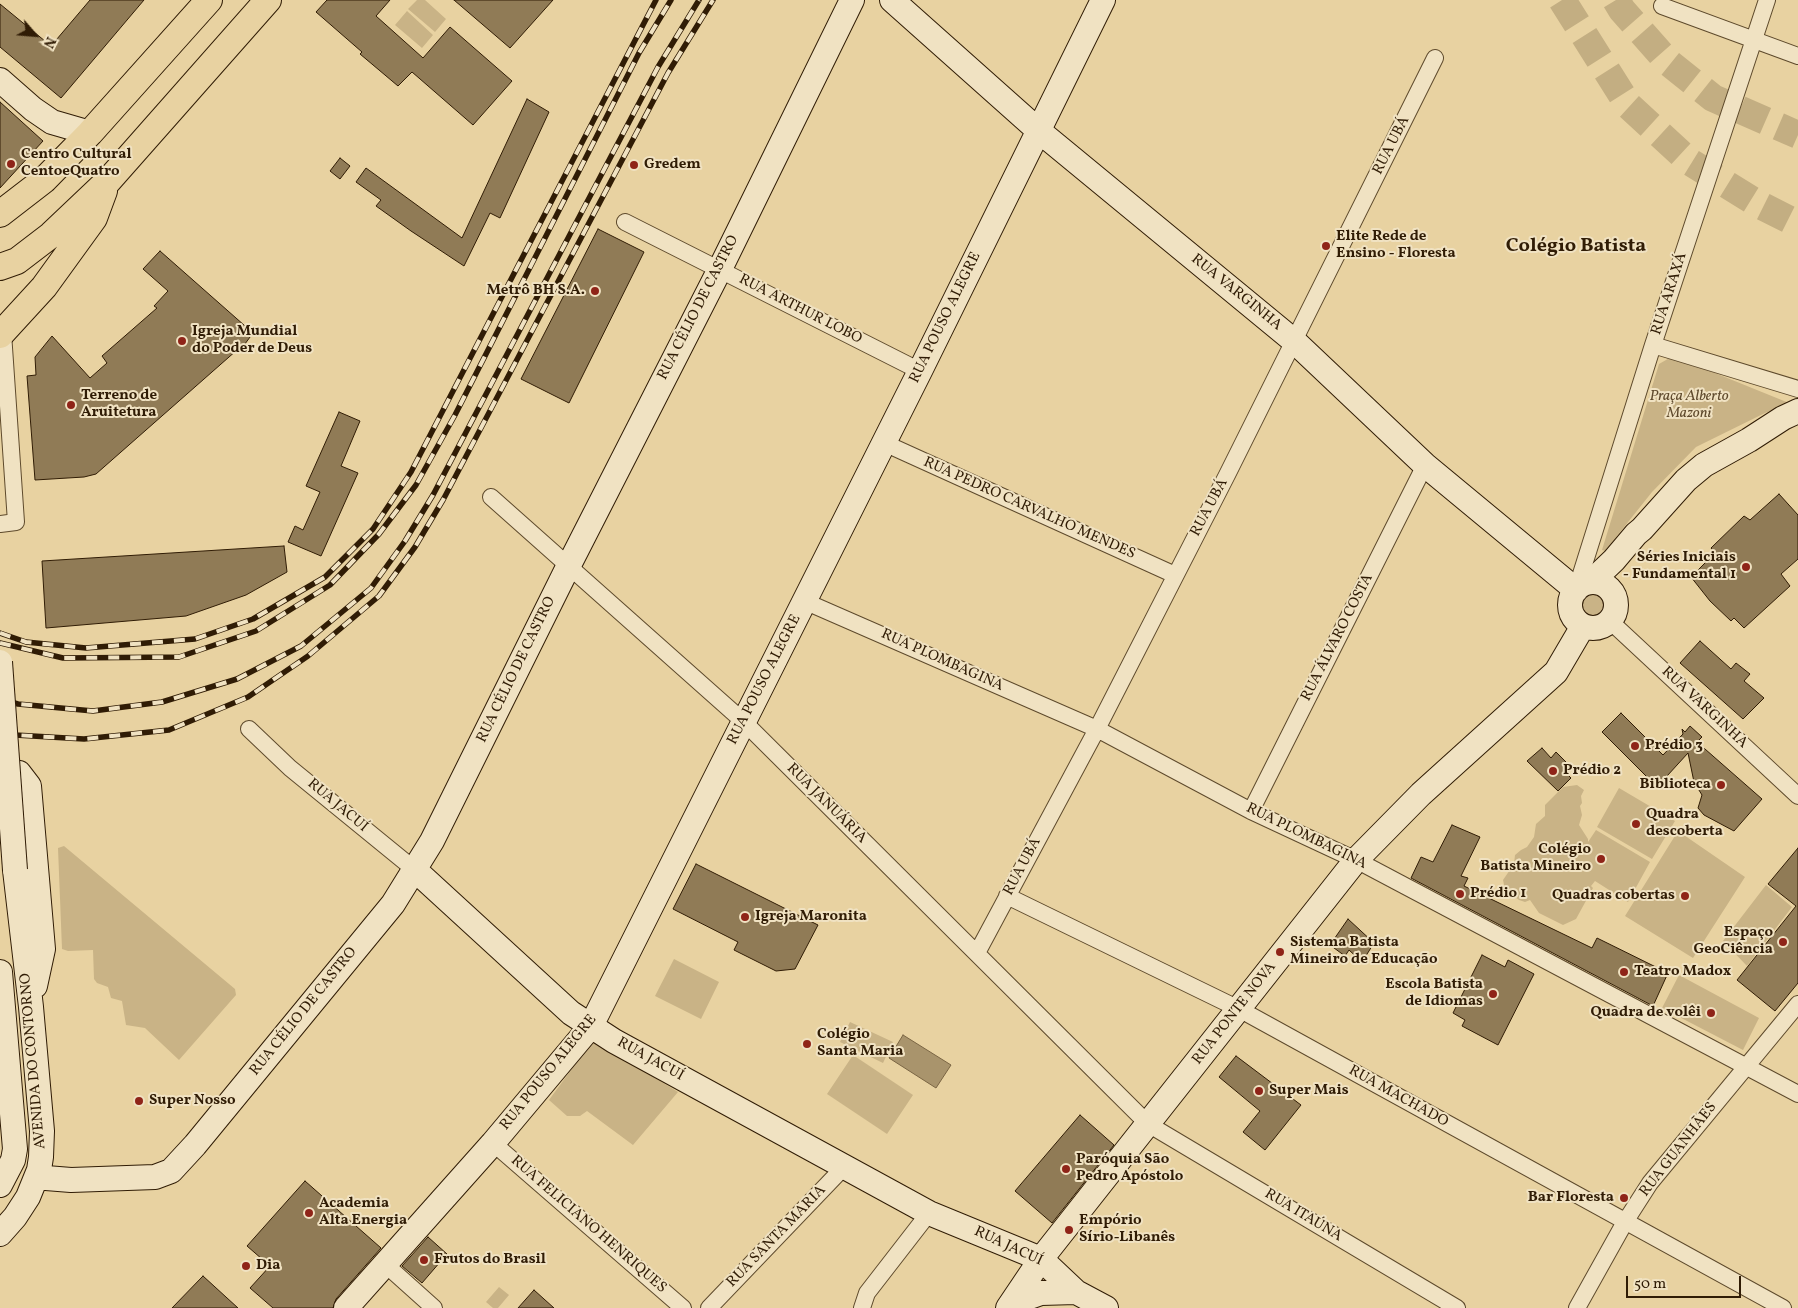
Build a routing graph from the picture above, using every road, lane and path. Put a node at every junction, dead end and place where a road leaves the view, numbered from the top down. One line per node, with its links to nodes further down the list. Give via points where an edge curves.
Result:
1 (210, 0): 13 (main road)
2 (268, 0): 14 (main road)
3 (852, 0): 18 (street, RUA CÉLIO DE CASTRO)
4 (892, 0): 12 (street, RUA VARGINHA)
5 (1104, 0): 12 (street, RUA POUSO ALEGRE)
6 (1767, 0): 8 (street, RUA ARAXÁ)
7 (1662, 6): 8 (street)
8 (1754, 40): 9 (street); 21 (street, RUA ARAXÁ)
9 (1798, 56)
10 (1435, 58): 20 (street, RUA UBÁ)
11 (0, 80): 13 (street, via 52,122)
12 (1039, 132): 20 (street, RUA VARGINHA); 22 (street, RUA POUSO ALEGRE)
13 (90, 133): 15 (main road, via 44,180)
14 (109, 180): 17 (main road, via 51,235 17,261); 19 (main road, via 94,218 44,287)
15 (0, 214)
16 (625, 222): 18 (street, RUA ARTHUR LOBO)
17 (0, 267)
18 (720, 269): 22 (street, RUA ARTHUR LOBO); 31 (street, RUA CÉLIO DE CASTRO)
19 (1, 334): 30 (street, via 16,522)
20 (1294, 341): 28 (street, RUA VARGINHA); 32 (street, RUA UBÁ)
21 (1653, 345): 23 (street); 33 (street, RUA ARAXÁ)
22 (920, 371): 27 (street, RUA POUSO ALEGRE)
23 (1798, 390)
24 (1798, 411): 25 (street)
25 (1775, 424): 26 (street); 33 (street, via 1704,465 1686,480 1642,529 1641,537 1624,566)
26 (1798, 424)
27 (884, 443): 32 (street, RUA PEDRO CARVALHO MENDES); 34 (street, RUA POUSO ALEGRE)
28 (1425, 464): 33 (street, RUA VARGINHA); 43 (street, RUA ÁLVARO COSTA)
29 (490, 497): 31 (street, RUA JANUÁRIA)
30 (0, 524)
31 (568, 567): 38 (street, RUA JANUÁRIA); 45 (street, RUA CÉLIO DE CASTRO)
32 (1175, 575): 40 (street, RUA UBÁ)
33 (1592, 586): 35 (street, via 1570,603 1570,610); 36 (street, via 1612,592 1616,604)
34 (804, 601): 38 (street, RUA POUSO ALEGRE); 40 (street, RUA PLOMBAGINA)
35 (1578, 622): 36 (street, via 1597,628); 44 (street, RUA PONTE NOVA, via 1528,697 1421,794)
36 (1610, 622): 42 (street, RUA VARGINHA)
37 (0, 662): 46 (street, AVENIDA DO CONTORNO, bridge)
38 (744, 722): 48 (street, RUA JANUÁRIA); 53 (street, RUA POUSO ALEGRE)
39 (249, 729): 45 (street, RUA JACUÍ, via 295,772)
40 (1097, 729): 43 (street, RUA PLOMBAGINA); 47 (street, RUA UBÁ)
41 (0, 771): 51 (street, via 19,774 29,786 42,949)
42 (1798, 796)
43 (1251, 811): 44 (street, RUA PLOMBAGINA)
44 (1356, 860): 52 (street, RUA PONTE NOVA); 54 (street, RUA PLOMBAGINA)
45 (415, 870): 53 (street, RUA JACUÍ, via 571,1013); 59 (street, RUA CÉLIO DE CASTRO, via 387,911 202,1138 171,1171 155,1177 71,1180 46,1178)
46 (10, 880): 51 (street, AVENIDA DO CONTORNO)
47 (1008, 896): 48 (street, RUA UBÁ); 52 (street, RUA MACHADO)
48 (978, 953): 56 (street, RUA JANUÁRIA)
49 (0, 972): 60 (street, AVENIDA DO CONTORNO, via 15,1149)
50 (1798, 1004): 54 (street, RUA GUANHÃES)
51 (31, 1007): 59 (street, AVENIDA DO CONTORNO, via 42,1131)
52 (1239, 1009): 56 (street, RUA PONTE NOVA); 62 (street, RUA MACHADO)
53 (591, 1026): 57 (street, RUA POUSO ALEGRE); 58 (street, RUA JACUÍ)
54 (1747, 1066): 55 (street, RUA PLOMBAGINA); 62 (street, RUA GUANHÃES, via 1650,1183)
55 (1798, 1094)
56 (1148, 1124): 64 (street, RUA PONTE NOVA); 74 (street, RUA ITAÚNA)
57 (493, 1143): 65 (street, RUA POUSO ALEGRE); 70 (street, RUA FELICIANO HENRIQUES)
58 (845, 1166): 61 (street, RUA JACUÍ); 71 (street, RUA SANTA MARIA)
59 (39, 1170): 63 (street, AVENIDA DO CONTORNO, via 28,1197)
60 (0, 1185)
61 (929, 1213): 64 (street, RUA JACUÍ); 72 (street, via 867,1293)
62 (1625, 1222): 75 (street, RUA GUANHÃES); 76 (street, RUA MACHADO)
63 (0, 1234)
64 (1042, 1259): 66 (street, RUA JACUÍ); 67 (street, RUA PONTE NOVA)
65 (384, 1264): 68 (street, RUA POUSO ALEGRE); 69 (street)
66 (1076, 1292): 67 (street, via 1040,1294); 73 (street, RUA JACUÍ)
67 (1011, 1306)
68 (346, 1308)
69 (434, 1308)
70 (683, 1308)
71 (709, 1308)
72 (862, 1308)
73 (1106, 1308)
74 (1457, 1308)
75 (1577, 1308)
76 (1783, 1308)

